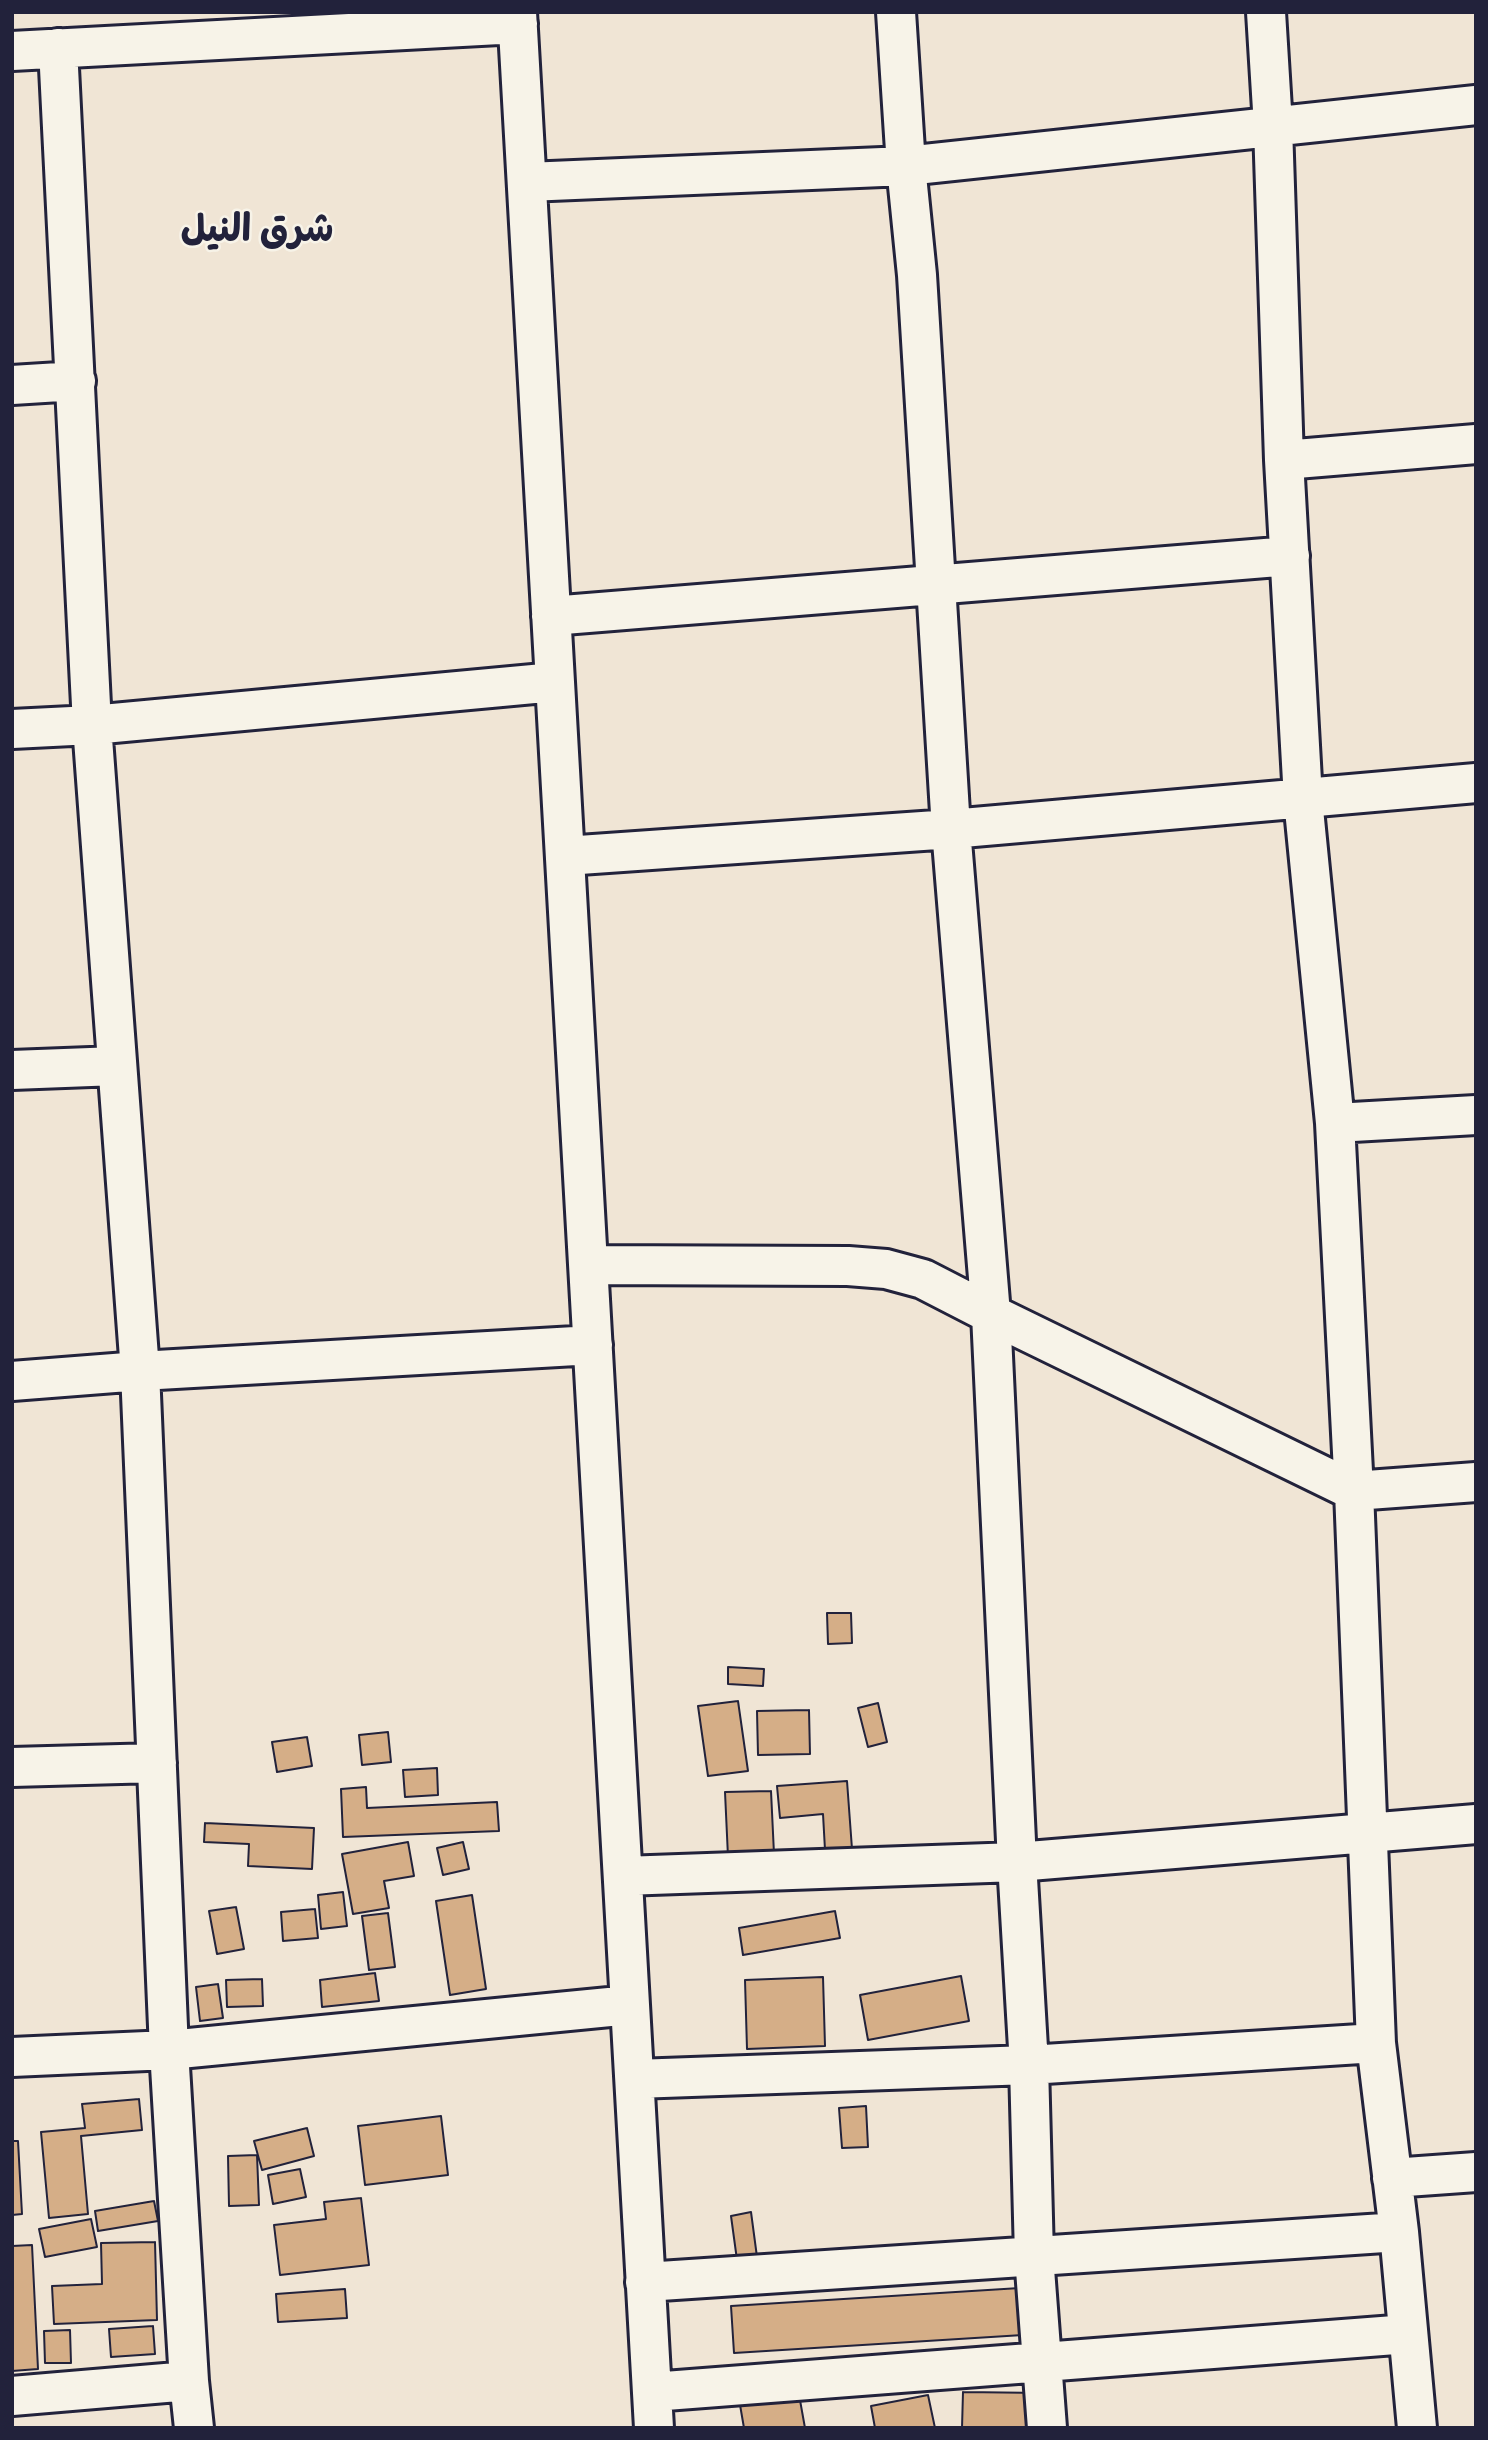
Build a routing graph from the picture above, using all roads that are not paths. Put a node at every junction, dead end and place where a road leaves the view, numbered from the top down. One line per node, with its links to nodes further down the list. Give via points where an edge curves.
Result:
1 (896, 12): 8 (street)
2 (1266, 12): 7 (street)
3 (517, 18): 4 (street); 9 (street)
4 (58, 48): 5 (street); 10 (street)
5 (12, 51)
6 (1476, 105): 7 (street)
7 (1273, 125): 8 (street); 13 (street)
8 (906, 166): 9 (street); 15 (street)
9 (527, 182): 16 (street)
10 (76, 381): 11 (street); 18 (street)
11 (12, 385)
12 (1476, 444): 13 (street)
13 (1284, 460): 14 (street)
14 (1290, 556): 15 (street); 21 (street)
15 (938, 586): 16 (street); 22 (street)
16 (551, 616): 17 (street)
17 (555, 682): 18 (street); 23 (street)
18 (92, 725): 19 (street); 24 (street)
19 (12, 729)
20 (1476, 783): 21 (street)
21 (1303, 799): 22 (street); 27 (street)
22 (951, 829): 23 (street); 29 (street)
23 (565, 856): 28 (street)
24 (117, 1066): 25 (street); 31 (street)
25 (12, 1070)
26 (1476, 1115): 27 (street)
27 (1335, 1123): 34 (street)
28 (588, 1265): 29 (street, via 887,1269 923,1279); 30 (street)
29 (990, 1314): 34 (street); 39 (street)
30 (593, 1345): 31 (street); 40 (street)
31 (140, 1371): 32 (street); 35 (street)
32 (12, 1381)
33 (1476, 1482): 34 (street)
34 (1354, 1491): 38 (street)
35 (157, 1763): 36 (street); 43 (street)
36 (12, 1767)
37 (1476, 1824): 38 (street)
38 (1366, 1832): 39 (street); 42 (street)
39 (1017, 1863): 40 (street); 45 (street)
40 (623, 1876): 41 (street)
41 (630, 2004): 43 (street); 46 (street)
42 (1376, 2043): 45 (street); 48 (street)
43 (169, 2050): 44 (street); 54 (street)
44 (12, 2057)
45 (1029, 2065): 46 (street); 50 (street)
46 (635, 2079): 51 (street)
47 (1476, 2172): 48 (street)
48 (1392, 2178): 49 (street)
49 (1399, 2232): 50 (street); 52 (street)
50 (1034, 2256): 51 (street); 53 (street)
51 (645, 2282): 56 (street)
52 (1408, 2334): 53 (street); 59 (street)
53 (1042, 2362): 56 (street); 58 (street)
54 (189, 2381): 55 (street); 57 (street)
55 (12, 2396)
56 (653, 2410)
57 (194, 2428)
58 (1047, 2428)
59 (1417, 2428)

